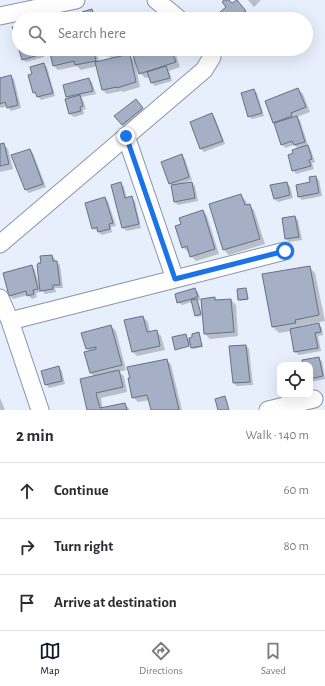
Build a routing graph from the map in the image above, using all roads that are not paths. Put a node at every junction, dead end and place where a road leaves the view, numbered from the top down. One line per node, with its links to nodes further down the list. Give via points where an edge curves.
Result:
1 (76, 0): 3 (street)
2 (156, 0): 4 (street)
3 (19, 12)
4 (170, 12)
5 (12, 13): 6 (street)
6 (0, 16)
7 (212, 56): 8 (street, via 204,70)
8 (126, 136): 9 (street); 11 (street)
9 (0, 244)
10 (285, 251): 11 (street)
11 (175, 279): 13 (street)
12 (0, 298): 13 (street)
13 (10, 321): 15 (street)
14 (314, 399): 16 (street)
15 (40, 410)
16 (268, 410)

